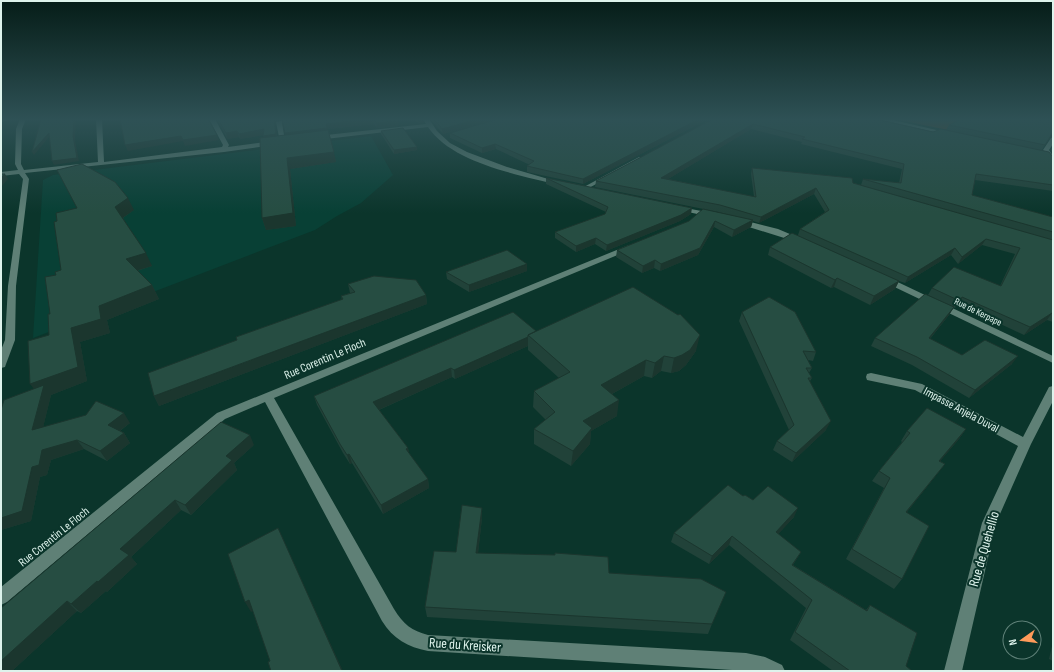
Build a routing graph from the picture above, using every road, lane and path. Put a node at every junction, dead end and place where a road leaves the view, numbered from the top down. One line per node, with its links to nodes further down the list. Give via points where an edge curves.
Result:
1 (18, 150): 9 (street)
2 (100, 150): 8 (street)
3 (221, 150): 8 (street)
4 (462, 150): 11 (street, via 474,158 508,170)
5 (1047, 152): 7 (street)
6 (647, 154): 11 (street)
7 (1053, 161)
8 (101, 164): 9 (street)
9 (20, 172): 10 (street); 21 (street, via 26,179 23,211)
10 (1, 174)
11 (577, 187): 12 (street)
12 (600, 191)
13 (668, 206): 14 (street)
14 (699, 212): 15 (street); 16 (street)
15 (720, 217)
16 (690, 220)
17 (734, 220): 19 (street, via 776,230)
18 (640, 242): 26 (street, Rue Corentin Le Floch)
19 (809, 244)
20 (878, 275): 22 (street, Rue de Kerpape)
21 (6, 320): 23 (street, via 10,340)
22 (1053, 360)
23 (1, 364)
24 (871, 378): 27 (street, Impasse Anjela Duval, via 918,387)
25 (1053, 390): 27 (street, Rue de Quehellio)
26 (268, 397): 28 (street, Rue Corentin Le Floch, via 221,416); 29 (street, Rue du Kreisker, via 395,627 415,640 428,643 746,662)
27 (1025, 444): 30 (street, Rue de Quehellio, via 989,523)
28 (1, 597)
29 (776, 671)
30 (953, 671)

